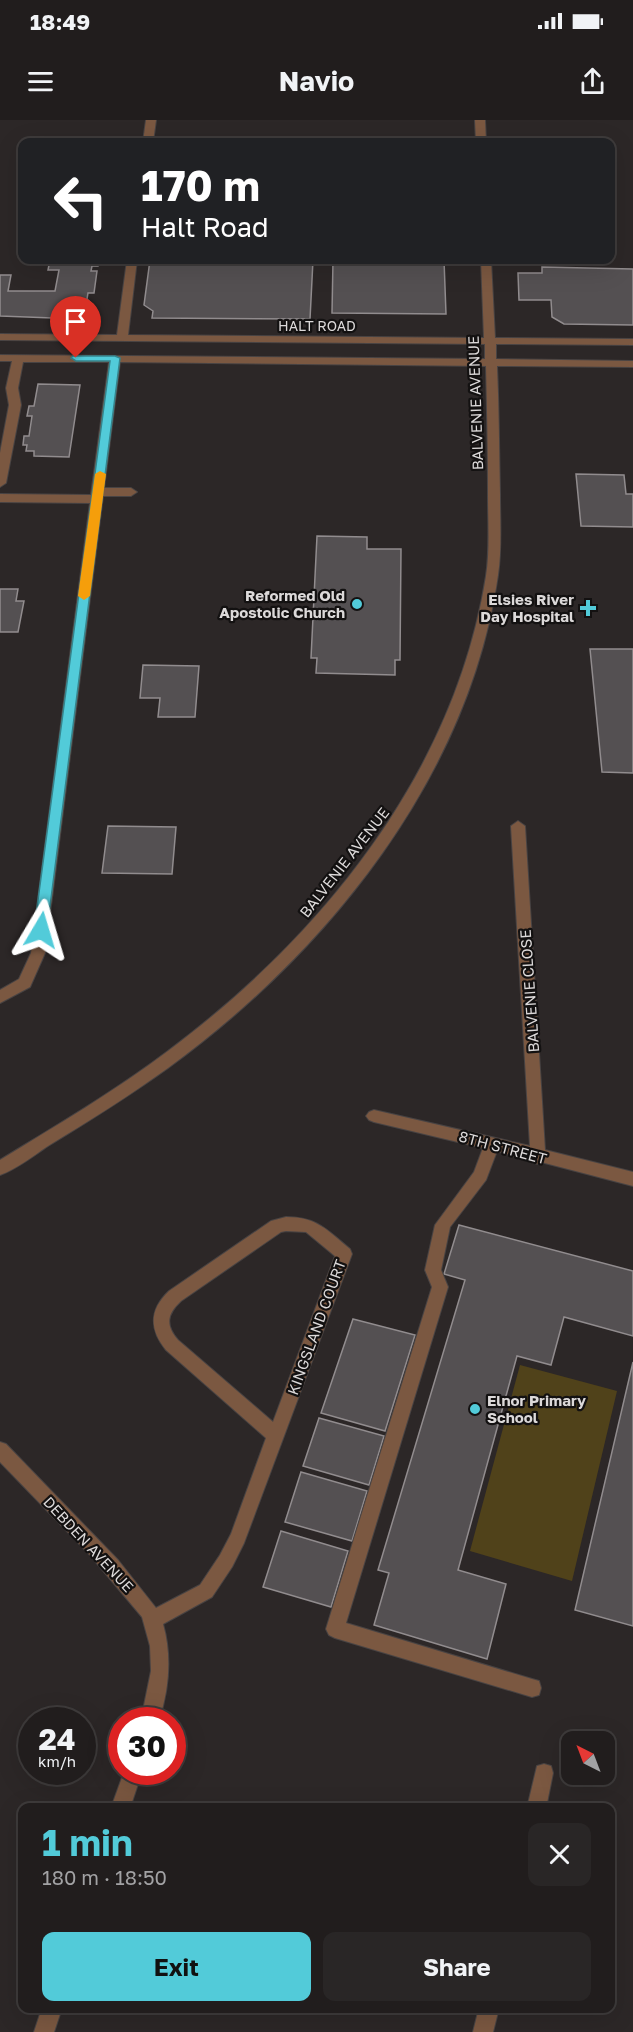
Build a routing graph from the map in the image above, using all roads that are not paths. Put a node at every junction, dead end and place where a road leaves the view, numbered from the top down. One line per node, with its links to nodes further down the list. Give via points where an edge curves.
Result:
1 (151, 120): 3 (street)
2 (480, 120): 4 (street)
3 (149, 138)
4 (481, 138)
5 (131, 264): 8 (street)
6 (486, 264): 9 (street, BALVENIE AVENUE)
7 (0, 337): 8 (street, HALT ROAD)
8 (122, 338): 9 (street, HALT ROAD)
9 (490, 340): 10 (street, HALT ROAD); 14 (street, BALVENIE AVENUE)
10 (633, 342)
11 (0, 358): 12 (street)
12 (18, 358): 13 (street); 16 (street, via 12,388 15,405)
13 (115, 358): 14 (street); 18 (street)
14 (490, 362): 15 (street); 25 (street, BALVENIE AVENUE, via 493,567 476,654 448,733 417,792 390,834 334,903 255,987 136,1082)
15 (633, 364)
16 (0, 483)
17 (131, 492): 18 (street)
18 (97, 495): 19 (street); 21 (street, via 38,953 25,982)
19 (0, 498)
20 (518, 826): 24 (street, BALVENIE CLOSE)
21 (0, 998)
22 (374, 1116): 23 (street, 8TH STREET)
23 (492, 1144): 24 (street, 8TH STREET); 30 (street, via 480,1174 443,1225 433,1270 440,1287 335,1629)
24 (538, 1157): 26 (street, 8TH STREET)
25 (0, 1168)
26 (633, 1179)
27 (276, 1436): 27 (street, KINGSLAND COURT, via 344,1254 304,1224 277,1226 167,1303 159,1322 172,1345); 29 (street, KINGSLAND COURT, via 238,1538 206,1592)
28 (0, 1450): 29 (street, DEBDEN AVENUE, via 112,1565)
29 (152, 1620): 31 (street, DEBDEN AVENUE, via 160,1677)
30 (532, 1688)
31 (153, 1707)
32 (544, 1773): 35 (street)
33 (128, 1785): 34 (street)
34 (122, 1803)
35 (537, 1803)
36 (50, 2013): 38 (street)
37 (488, 2013): 39 (street)
38 (44, 2032)
39 (483, 2032)

